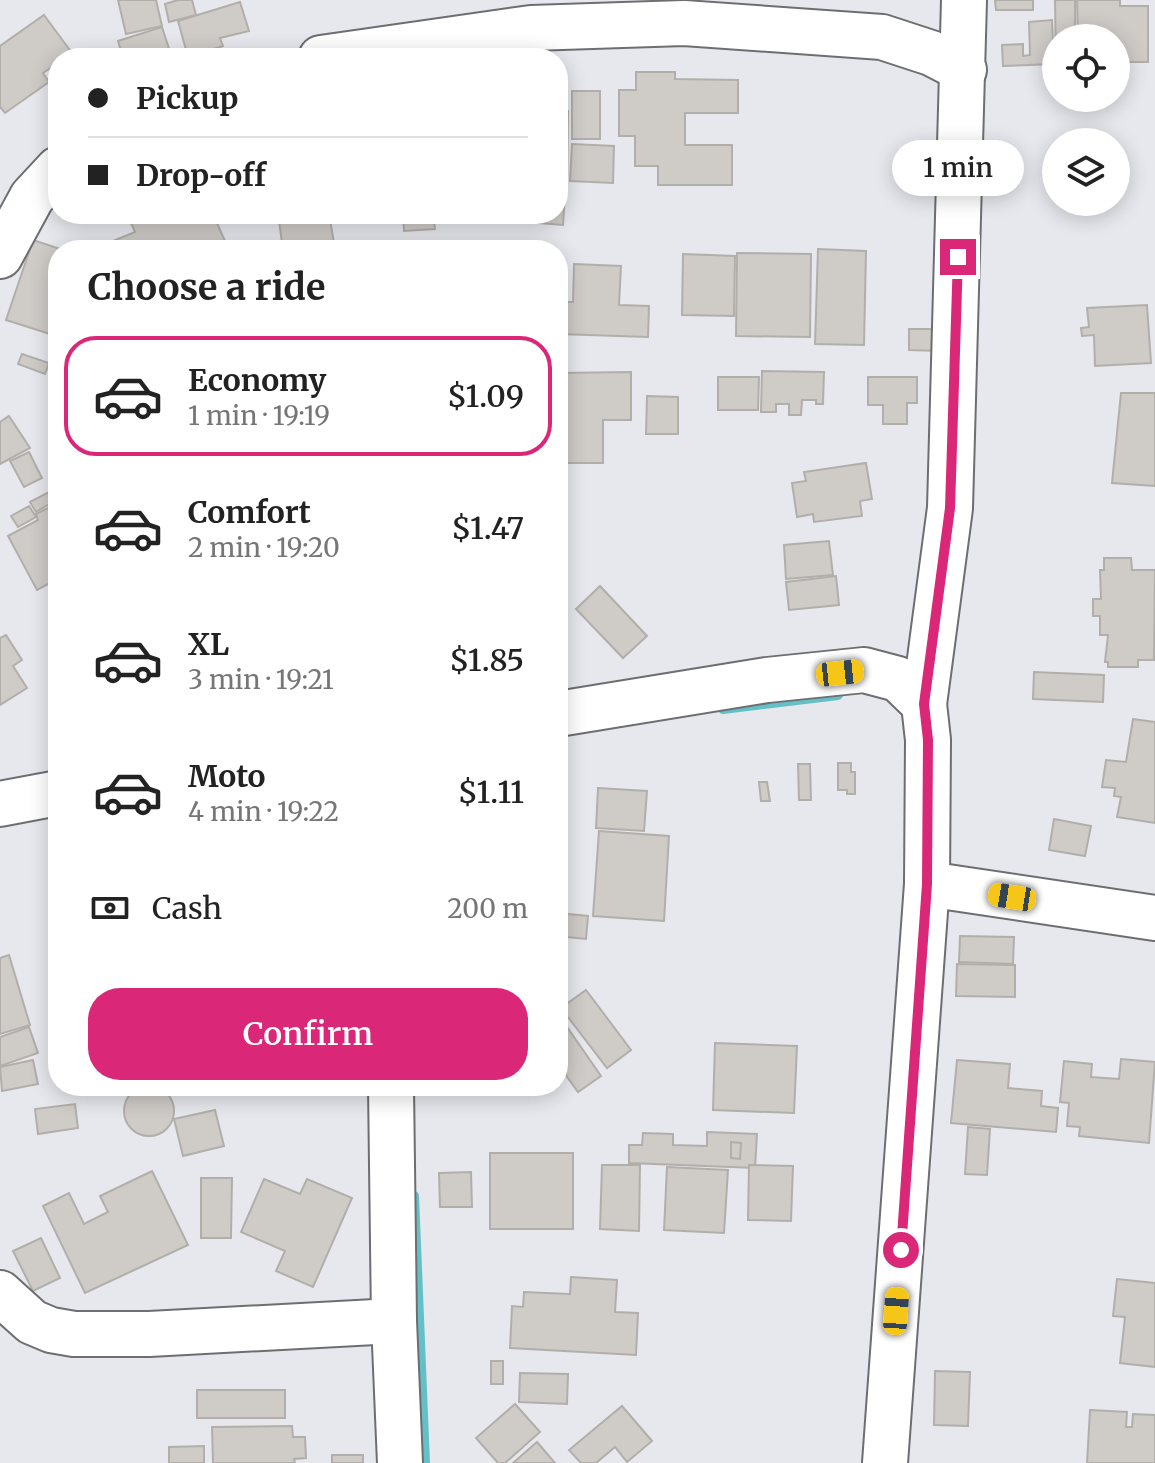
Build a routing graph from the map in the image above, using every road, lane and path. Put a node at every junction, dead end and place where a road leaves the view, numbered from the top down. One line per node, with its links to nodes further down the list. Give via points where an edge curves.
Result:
1 (964, 0): 3 (street)
2 (391, 48): 3 (street, via 531,28 684,23 882,37)
3 (964, 70): 6 (street, via 950,508)
4 (48, 180): 5 (street, via 32,197)
5 (0, 256)
6 (924, 704): 7 (street, via 898,679 864,670); 10 (street)
7 (568, 712)
8 (48, 795): 9 (street)
9 (0, 804)
10 (927, 884): 11 (street); 16 (street)
11 (1155, 918)
12 (391, 1096): 14 (street)
13 (0, 1293): 14 (street, via 32,1322 74,1334)
14 (394, 1321): 15 (street)
15 (400, 1463)
16 (885, 1463)

